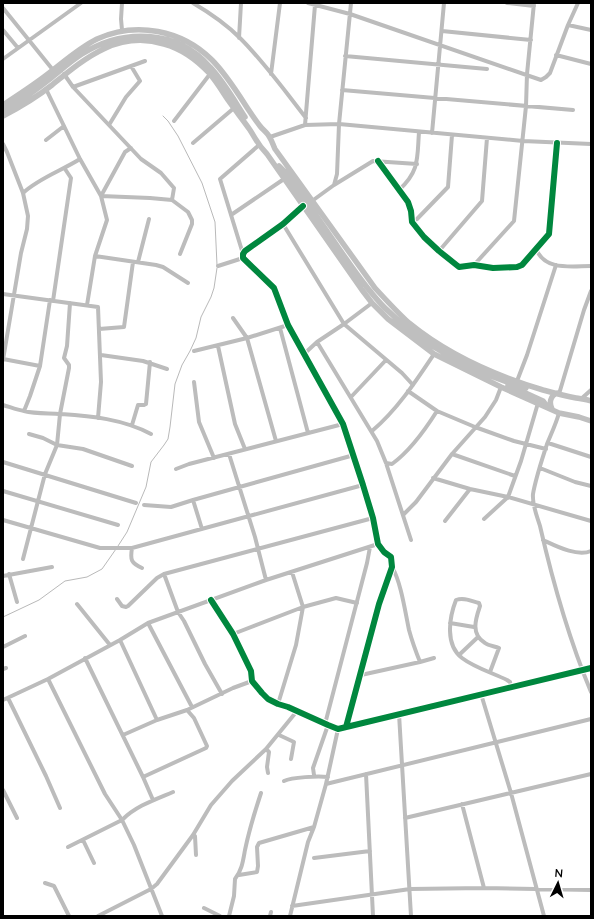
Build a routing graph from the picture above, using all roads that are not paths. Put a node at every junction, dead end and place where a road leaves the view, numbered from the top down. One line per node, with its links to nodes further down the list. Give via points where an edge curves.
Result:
1 (81, 3): 11 (street)
2 (122, 3): 18 (street)
3 (194, 3): 21 (street, via 218,19)
4 (241, 3): 21 (street)
5 (280, 3): 37 (street)
6 (308, 3): 12 (street)
7 (351, 3): 15 (street)
8 (444, 3): 20 (street)
9 (507, 3): 13 (street)
10 (578, 3): 16 (street)
11 (73, 5): 23 (street)
12 (315, 5): 15 (street); 49 (street)
13 (534, 5): 22 (street)
14 (3, 8): 23 (street)
15 (350, 14): 24 (street); 27 (street)
16 (568, 25): 19 (street); 26 (street)
17 (3, 30): 25 (street)
18 (122, 30): 34 (main road, via 75,52); 51 (main road, via 159,32 175,36 202,51 224,75)
19 (591, 30)
20 (442, 31): 22 (street); 24 (street)
21 (239, 38): 37 (street)
22 (531, 40): 38 (street)
23 (29, 41): 25 (street); 34 (street)
24 (440, 45): 30 (street); 38 (street)
25 (18, 48): 28 (street)
26 (556, 55): 31 (street); 38 (street, via 546,78 541,80)
27 (346, 56): 30 (street); 41 (street)
28 (3, 59)
29 (145, 61): 32 (street)
30 (439, 64): 33 (street); 42 (street)
31 (591, 64)
32 (131, 66): 39 (street); 53 (street, via 140,81 126,97)
33 (487, 69)
34 (53, 70): 43 (main road)
35 (64, 74): 36 (main road, via 98,51 114,44 139,40 176,47); 39 (street); 40 (main road)
36 (210, 74): 45 (main road); 50 (street)
37 (271, 74): 49 (street)
38 (528, 74): 44 (street)
39 (73, 88): 53 (street)
40 (46, 89): 48 (main road, via 26,104); 55 (street)
41 (342, 90): 42 (street); 52 (street)
42 (436, 98): 44 (street); 57 (street)
43 (3, 105)
44 (526, 106): 46 (street); 63 (street)
45 (236, 107): 47 (main road, via 210,66 194,52 164,39 140,35 97,45); 51 (main road, via 244,109 251,120); 62 (main road); 64 (street)
46 (573, 110)
47 (3, 111)
48 (3, 116)
49 (306, 118): 54 (street)
50 (174, 121)
51 (258, 123): 58 (main road)
52 (339, 124): 54 (street); 56 (street); 76 (street, via 337,174)
53 (109, 125): 70 (street)
54 (305, 125): 58 (street)
55 (64, 126): 61 (street); 71 (street)
56 (419, 132): 57 (street); 73 (street)
57 (432, 133): 59 (street)
58 (268, 135): 62 (main road, via 256,135); 68 (main road)
59 (452, 135): 60 (street); 85 (street, via 448,187)
60 (487, 138): 63 (street); 88 (street, via 482,201)
61 (46, 140)
62 (255, 140): 69 (main road)
63 (522, 141): 65 (street); 93 (street, via 514,221)
64 (193, 143)
65 (557, 143): 67 (street); 87 (street, via 549,234)
66 (3, 144): 78 (street)
67 (591, 144)
68 (274, 146): 69 (main road); 75 (main road, via 285,167); 81 (main road)
69 (260, 147): 75 (main road); 83 (street, via 220,177)
70 (131, 148): 79 (street, via 125,152); 80 (street, via 141,159 162,174 174,188)
71 (80, 159): 74 (street); 79 (street)
72 (378, 161): 73 (street); 76 (street, via 370,163); 77 (street)
73 (417, 164): 77 (street, via 409,180)
74 (65, 169): 78 (street, via 32,185); 101 (street, via 71,178)
75 (286, 177): 82 (main road); 83 (street); 124 (main road, via 363,282 402,324 436,348)
76 (334, 185): 81 (street)
77 (398, 190): 85 (street, via 410,207)
78 (23, 193): 100 (street, via 27,208 27,229)
79 (101, 196): 80 (street); 90 (street, via 107,220)
80 (172, 200): 89 (street, via 188,212 192,220)
81 (312, 201): 122 (main road, via 375,288 409,323 453,352)
82 (303, 206): 86 (street); 103 (main road)
83 (231, 215): 91 (street)
84 (149, 219): 92 (street)
85 (412, 222): 88 (street)
86 (283, 224): 91 (street, via 245,251); 106 (street)
87 (536, 249): 93 (street, via 517,267 493,268); 94 (street, via 543,260)
88 (439, 252): 93 (street, via 459,267)
89 (180, 254)
90 (95, 256): 92 (street); 104 (street)
91 (243, 256): 95 (street); 107 (street, via 274,288)
92 (135, 262): 97 (street, via 163,267); 108 (street, via 124,327)
93 (474, 265)
94 (556, 265): 96 (street); 122 (street)
95 (218, 266)
96 (591, 266)
97 (188, 283)
98 (591, 291): 129 (street)
99 (3, 294): 100 (street)
100 (15, 295): 101 (street); 117 (street)
101 (52, 300): 102 (street); 120 (street)
102 (70, 303): 104 (street); 139 (street, via 64,358 69,365)
103 (372, 303): 106 (street); 115 (main road, via 405,333)
104 (87, 306): 108 (street, via 98,307)
105 (233, 318): 110 (street)
106 (344, 324): 111 (street); 118 (street)
107 (288, 326): 109 (street); 114 (street)
108 (99, 328): 116 (street)
109 (280, 328): 110 (street); 148 (street)
110 (247, 338): 112 (street); 151 (street)
111 (317, 342): 114 (street); 130 (street)
112 (218, 346): 113 (street); 155 (street, via 235,424)
113 (194, 351)
114 (304, 354): 144 (street)
115 (434, 354): 125 (street); 126 (main road)
116 (101, 355): 119 (street); 141 (street)
117 (3, 360): 120 (street)
118 (386, 360): 125 (street); 130 (street)
119 (150, 362): 121 (street); 145 (street, via 146,404 138,405)
120 (40, 366): 136 (street)
121 (167, 369)
122 (517, 381): 129 (main road)
123 (194, 382): 161 (street, via 199,422)
124 (505, 382): 129 (main road, via 540,392); 135 (main road, via 543,401)
125 (413, 385): 128 (street)
126 (501, 387): 133 (main road); 146 (street, via 491,409)
127 (591, 390): 131 (street)
128 (408, 391): 137 (street); 147 (street)
129 (556, 393): 131 (main road); 135 (main road, via 550,400)
130 (351, 397): 147 (street)
131 (581, 399): 132 (main road)
132 (591, 401)
133 (538, 403): 135 (main road); 153 (street)
134 (3, 405): 136 (street)
135 (549, 408): 138 (main road)
136 (24, 411): 139 (street)
137 (437, 411): 146 (street); 163 (street, via 401,457 392,464)
138 (559, 413): 142 (main road); 152 (street)
139 (60, 414): 141 (street); 154 (street)
140 (591, 417): 142 (main road)
141 (98, 418): 145 (street)
142 (585, 419): 143 (main road)
143 (591, 421)
144 (343, 424): 148 (street); 159 (street)
145 (132, 425): 150 (street)
146 (475, 427): 153 (street); 158 (street)
147 (372, 431): 163 (street)
148 (308, 433): 151 (street)
149 (29, 434): 154 (street)
150 (151, 434)
151 (276, 441): 155 (street)
152 (548, 443): 156 (street); 160 (street)
153 (525, 444): 156 (street); 168 (street)
154 (57, 445): 164 (street, via 83,449); 167 (street)
155 (245, 449): 157 (street)
156 (546, 449): 165 (street)
157 (230, 454): 161 (street); 171 (street)
158 (452, 454): 168 (street); 169 (street)
159 (354, 455): 170 (street); 171 (street)
160 (591, 457)
161 (214, 458): 166 (street)
162 (3, 462): 167 (street)
163 (386, 463): 181 (street)
164 (132, 466)
165 (540, 468): 172 (street); 179 (street)
166 (176, 469)
167 (45, 474): 177 (street); 178 (street)
168 (515, 476): 175 (street)
169 (433, 478): 173 (street); 181 (street)
170 (363, 485): 182 (street); 183 (street)
171 (240, 486): 176 (street); 182 (street)
172 (591, 486)
173 (470, 489): 175 (street); 186 (street)
174 (3, 491): 177 (street)
175 (508, 496): 179 (street); 184 (street)
176 (193, 500): 180 (street, via 170,507); 190 (street)
177 (38, 502): 188 (street); 189 (street)
178 (136, 503)
179 (533, 504): 187 (street); 192 (street)
180 (144, 505)
181 (403, 515): 191 (street)
182 (249, 516): 190 (street); 196 (street)
183 (373, 518): 193 (street); 196 (street)
184 (484, 519)
185 (3, 520): 189 (street)
186 (445, 521)
187 (591, 521)
188 (118, 526)
189 (31, 529): 195 (street, via 100,548); 198 (street)
190 (202, 529): 195 (street)
191 (411, 540)
192 (543, 540): 197 (street, via 577,552); 228 (street)
193 (378, 544): 194 (street); 199 (street, via 391,557)
194 (370, 547): 202 (street); 210 (street)
195 (132, 548): 201 (street, via 132,562)
196 (258, 549): 204 (street); 206 (street)
197 (591, 551)
198 (23, 559)
199 (392, 566): 226 (street); 230 (street, via 379,604)
200 (52, 567): 203 (street)
201 (142, 568)
202 (292, 572): 206 (street); 212 (street)
203 (9, 574): 205 (street); 209 (street)
204 (164, 574): 207 (street, via 128,606 122,606); 213 (street)
205 (3, 576)
206 (266, 580): 208 (street)
207 (117, 599)
208 (211, 600): 213 (street); 217 (street)
209 (17, 602)
210 (357, 603): 212 (street, via 336,598); 246 (street)
211 (76, 604): 221 (street)
212 (303, 607): 217 (street); 239 (street, via 296,645)
213 (178, 612): 214 (street); 235 (street)
214 (148, 623): 220 (street); 240 (street)
215 (450, 623): 216 (street); 216 (street, via 456,600 464,599 480,604); 223 (street, via 450,636)
216 (474, 627): 219 (street)
217 (233, 634): 232 (street, via 251,671)
218 (25, 636): 222 (street)
219 (478, 637): 223 (street); 229 (street, via 483,642 500,648)
220 (120, 640): 221 (street); 245 (street)
221 (110, 645): 224 (street)
222 (3, 647)
223 (459, 655): 229 (street)
224 (86, 658): 231 (street); 249 (street)
225 (434, 658): 226 (street)
226 (420, 662): 230 (street)
227 (591, 668): 228 (street)
228 (582, 670): 233 (street); 234 (street)
229 (490, 672): 233 (street, via 510,682)
230 (361, 675): 247 (street)
231 (48, 679): 237 (street); 272 (street, via 105,794)
232 (252, 681): 235 (street); 239 (street, via 268,699)
233 (511, 687): 236 (street)
234 (591, 692)
235 (222, 694): 240 (street)
236 (481, 694): 243 (street); 251 (street)
237 (8, 698): 238 (street); 269 (street)
238 (3, 700)
239 (278, 704): 242 (street)
240 (192, 707): 241 (street)
241 (187, 710): 245 (street); 259 (street, via 194,718 206,748)
242 (297, 711): 246 (street); 250 (street)
243 (398, 714): 247 (street); 254 (street)
244 (591, 719): 251 (street)
245 (157, 720): 249 (street)
246 (326, 725): 248 (street); 258 (street, via 313,768)
247 (346, 727): 248 (street)
248 (338, 729): 260 (street)
249 (123, 735): 259 (street)
250 (279, 735): 252 (street); 253 (street, via 294,742)
251 (496, 742): 254 (street); 266 (street)
252 (266, 749): 255 (street, via 269,752); 274 (street, via 211,805)
253 (291, 759)
254 (402, 764): 256 (street); 271 (street)
255 (268, 773)
256 (366, 774): 262 (street); 277 (street)
257 (591, 774): 266 (street)
258 (314, 776): 260 (street); 261 (street)
259 (144, 777): 267 (street)
260 (328, 777): 262 (street)
261 (284, 781)
262 (326, 784): 273 (street)
263 (3, 790): 270 (street)
264 (173, 792): 267 (street)
265 (261, 793): 281 (street)
266 (511, 793): 268 (street); 286 (street)
267 (153, 800): 272 (street)
268 (462, 804): 271 (street); 283 (street)
269 (60, 808)
270 (17, 818)
271 (405, 818): 285 (street)
272 (122, 820): 275 (street); 284 (street)
273 (314, 827): 281 (street, via 259,843 256,847 257,872); 289 (street)
274 (193, 835): 278 (street); 284 (street)
275 (83, 840): 276 (street); 280 (street)
276 (68, 847)
277 (370, 851): 279 (street); 288 (street)
278 (196, 855)
279 (314, 858)
280 (94, 863)
281 (239, 875): 295 (street, via 235,879)
282 (45, 883): 291 (street, via 54,886)
283 (484, 888): 285 (street); 286 (street)
284 (151, 889): 292 (street); 293 (street)
285 (410, 889): 288 (street); 298 (street)
286 (536, 889): 287 (street); 299 (street)
287 (591, 890)
288 (372, 894): 289 (street); 297 (street)
289 (292, 906): 296 (street)
290 (204, 908): 294 (street)
291 (69, 916)
292 (98, 916)
293 (162, 916)
294 (220, 916)
295 (229, 916)
296 (290, 916)
297 (374, 916)
298 (411, 916)
299 (544, 916)

